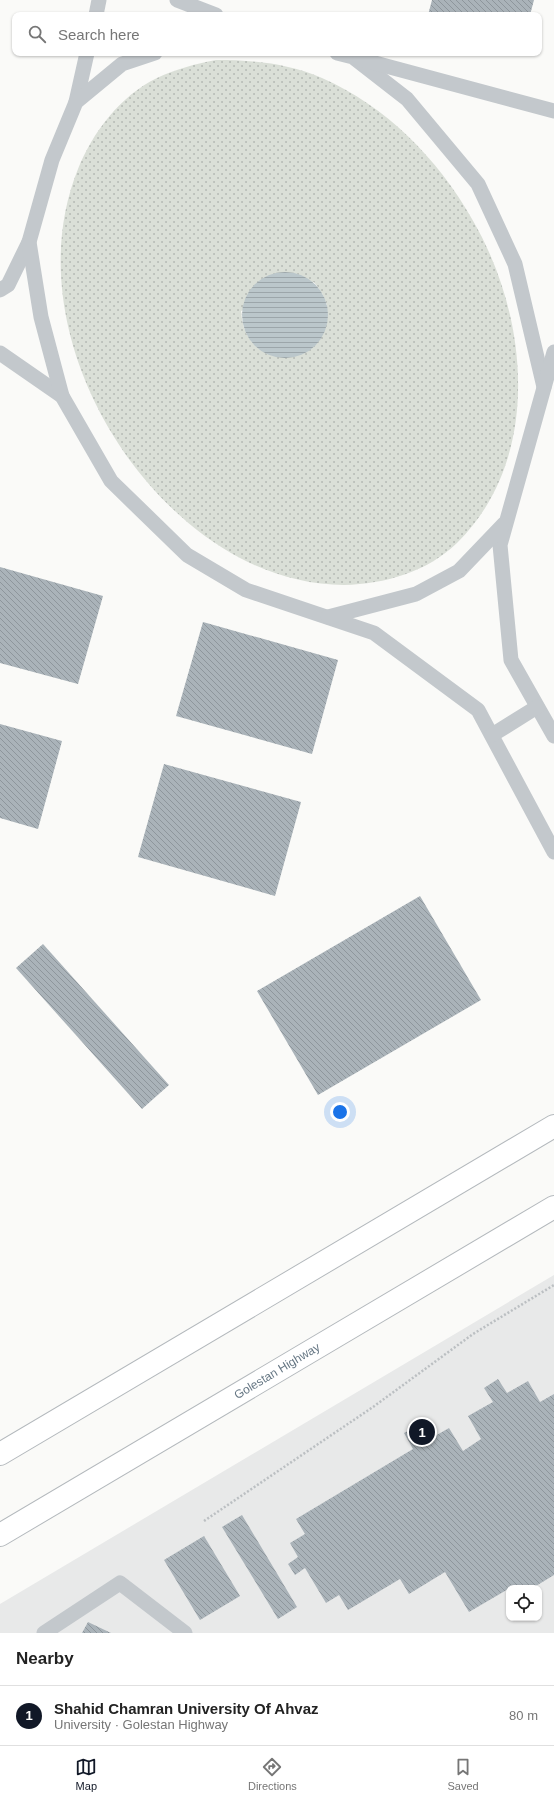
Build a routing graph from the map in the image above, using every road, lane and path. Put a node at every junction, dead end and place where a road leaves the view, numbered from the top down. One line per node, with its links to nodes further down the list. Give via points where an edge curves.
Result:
1 (100, 0): 3 (lane)
2 (177, 0): 4 (lane)
3 (97, 12)
4 (208, 12)
5 (86, 56): 9 (lane)
6 (146, 56): 9 (lane, via 122,64)
7 (349, 56): 8 (lane)
8 (353, 57): 10 (lane); 15 (lane, via 407,99 478,184 515,264)
9 (76, 102): 11 (lane, via 52,160)
10 (554, 111)
11 (30, 242): 12 (lane, via 8,285); 16 (lane, via 41,317)
12 (0, 290)
13 (554, 352): 15 (lane)
14 (0, 353): 16 (lane)
15 (544, 387): 17 (lane)
16 (62, 396): 18 (lane, via 111,481 187,555 246,590)
17 (506, 522): 18 (lane, via 459,571 416,594); 19 (lane, via 500,545 511,660)
18 (328, 617): 20 (lane, via 374,633 478,710)
19 (538, 707): 20 (lane); 21 (lane)
20 (492, 735): 22 (lane)
21 (554, 736)
22 (554, 852)
23 (554, 1126): 26 (highway)
24 (554, 1207): 28 (highway, Golestan Highway)
25 (554, 1285): 27 (path, via 473,1334 373,1407)
26 (0, 1454)
27 (204, 1521)
28 (0, 1535)
29 (44, 1633): 30 (lane, via 120,1583)
30 (185, 1633)

